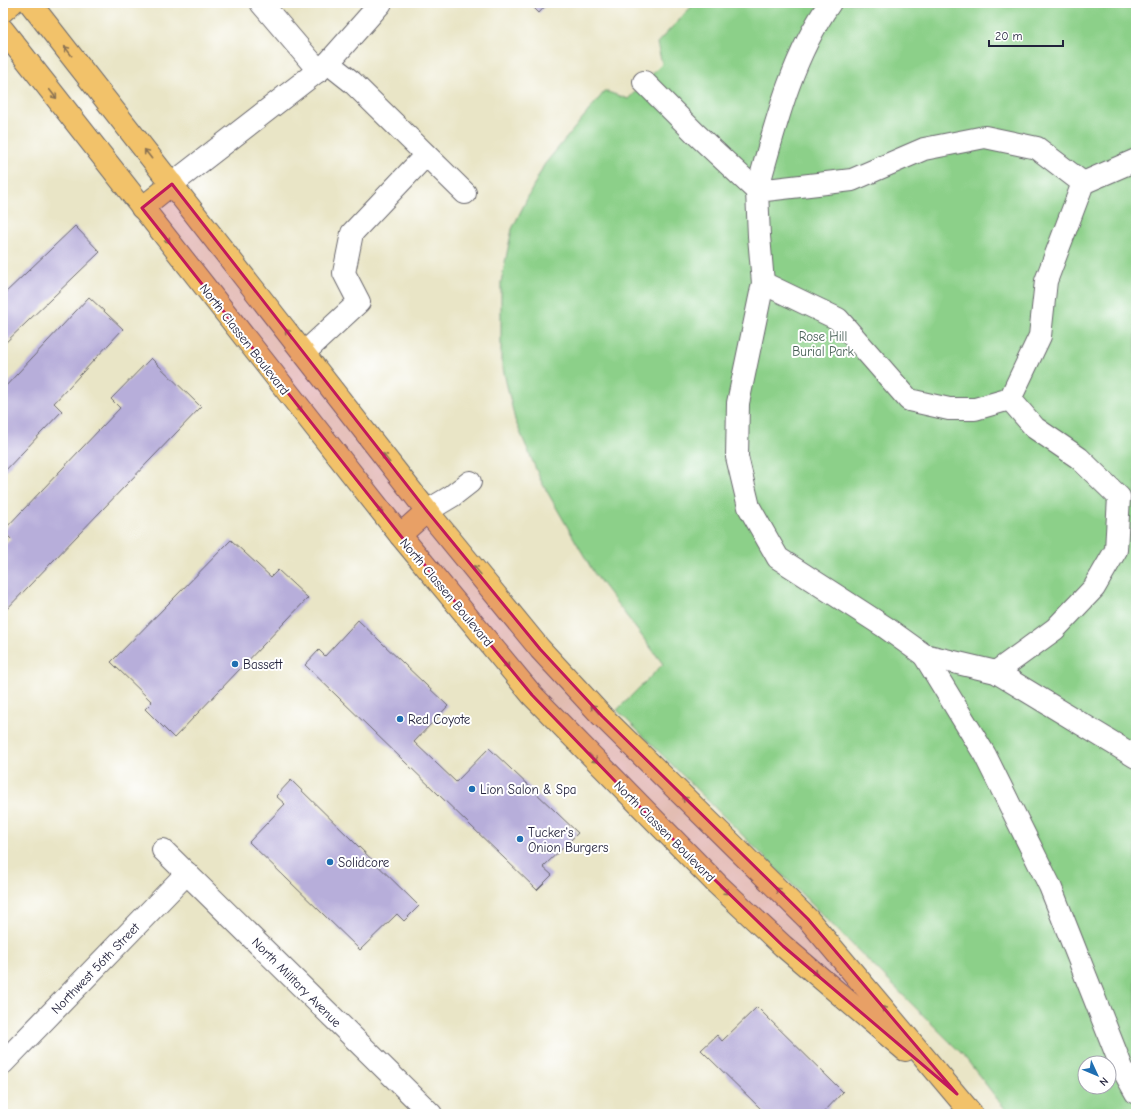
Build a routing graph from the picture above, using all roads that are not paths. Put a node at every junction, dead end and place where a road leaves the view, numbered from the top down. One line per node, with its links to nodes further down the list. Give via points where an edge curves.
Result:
1 (12, 3): 6 (main road)
2 (30, 3): 13 (main road, North Classen Boulevard, one-way to 2)
3 (261, 3): 8 (street)
4 (381, 3): 8 (street)
5 (830, 3): 14 (street, via 805,44 778,115)
6 (3, 11)
7 (3, 30): 16 (main road, North Classen Boulevard, one-way to 16)
8 (323, 67): 10 (street, via 352,82); 13 (street)
9 (644, 82): 14 (street)
10 (426, 155): 15 (street); 18 (street, via 352,233 344,273 359,302)
11 (1136, 160): 12 (street)
12 (1083, 183): 14 (street, via 1037,148 985,137 924,149 852,180); 19 (street, via 1046,281 1040,336)
13 (172, 184): 16 (main road); 18 (main road, North Classen Boulevard, one-way to 13)
14 (757, 191): 17 (street)
15 (466, 193)
16 (142, 208): 23 (main road, North Classen Boulevard, one-way to 23)
17 (763, 283): 19 (street, via 838,319 909,400 949,409 975,409); 24 (street, via 738,404 737,457 749,507 778,558)
18 (304, 353): 22 (main road, North Classen Boulevard, one-way to 18)
19 (1010, 399): 21 (street, via 1035,428)
20 (470, 482): 22 (street)
21 (1127, 494): 25 (street, via 1116,550 1094,588 1056,629)
22 (427, 511): 23 (main road); 31 (main road, North Classen Boulevard, one-way to 22, via 808,919 613,727 546,654)
23 (400, 535): 31 (main road, North Classen Boulevard, one-way to 31, via 532,696 642,810 783,946)
24 (924, 655): 25 (street); 30 (street, via 985,755 1050,886 1122,1068)
25 (996, 672): 26 (street)
26 (1136, 757)
27 (163, 850): 28 (street, North Military Avenue)
28 (186, 873): 29 (street, Northwest 56th Street); 32 (street, North Military Avenue)
29 (3, 1063)
30 (1136, 1093)
31 (957, 1094): 33 (main road, North Classen Boulevard)
32 (431, 1114)
33 (972, 1114)

